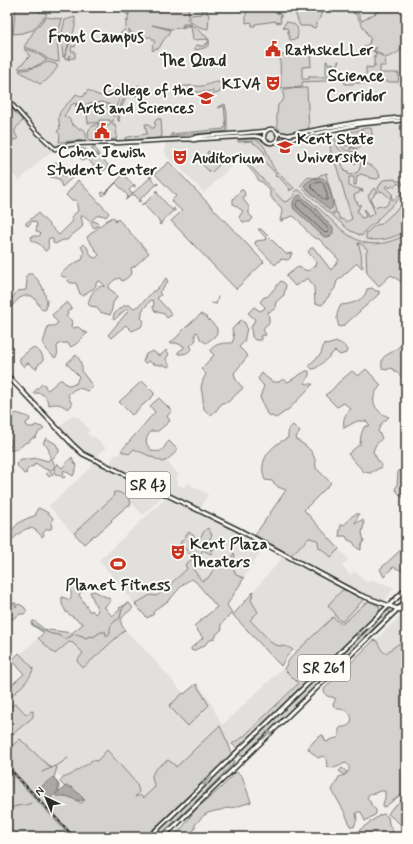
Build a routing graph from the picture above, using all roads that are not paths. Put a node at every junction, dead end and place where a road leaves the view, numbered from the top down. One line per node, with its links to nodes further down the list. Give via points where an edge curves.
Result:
1 (7, 99): 6 (main road, via 54,149 71,144)
2 (406, 117): 5 (main road, via 358,122 288,135)
3 (406, 120): 8 (main road, via 361,124)
4 (266, 131): 5 (main road, via 272,129); 6 (main road); 7 (main road)
5 (277, 133): 8 (main road)
6 (190, 139): 7 (main road, via 255,136)
7 (265, 142): 8 (main road)
8 (276, 142)
9 (7, 375): 12 (main road, SR 43, via 83,454 236,528 343,586)
10 (406, 590): 12 (main road, SR 261)
11 (406, 601): 13 (main road, SR 261)
12 (389, 606): 13 (main road, SR 43); 15 (main road, SR 261, one-way to 15)
13 (398, 609): 14 (main road, SR 43); 16 (main road, SR 261, one-way to 13)
14 (406, 612)
15 (149, 837)
16 (162, 837)

